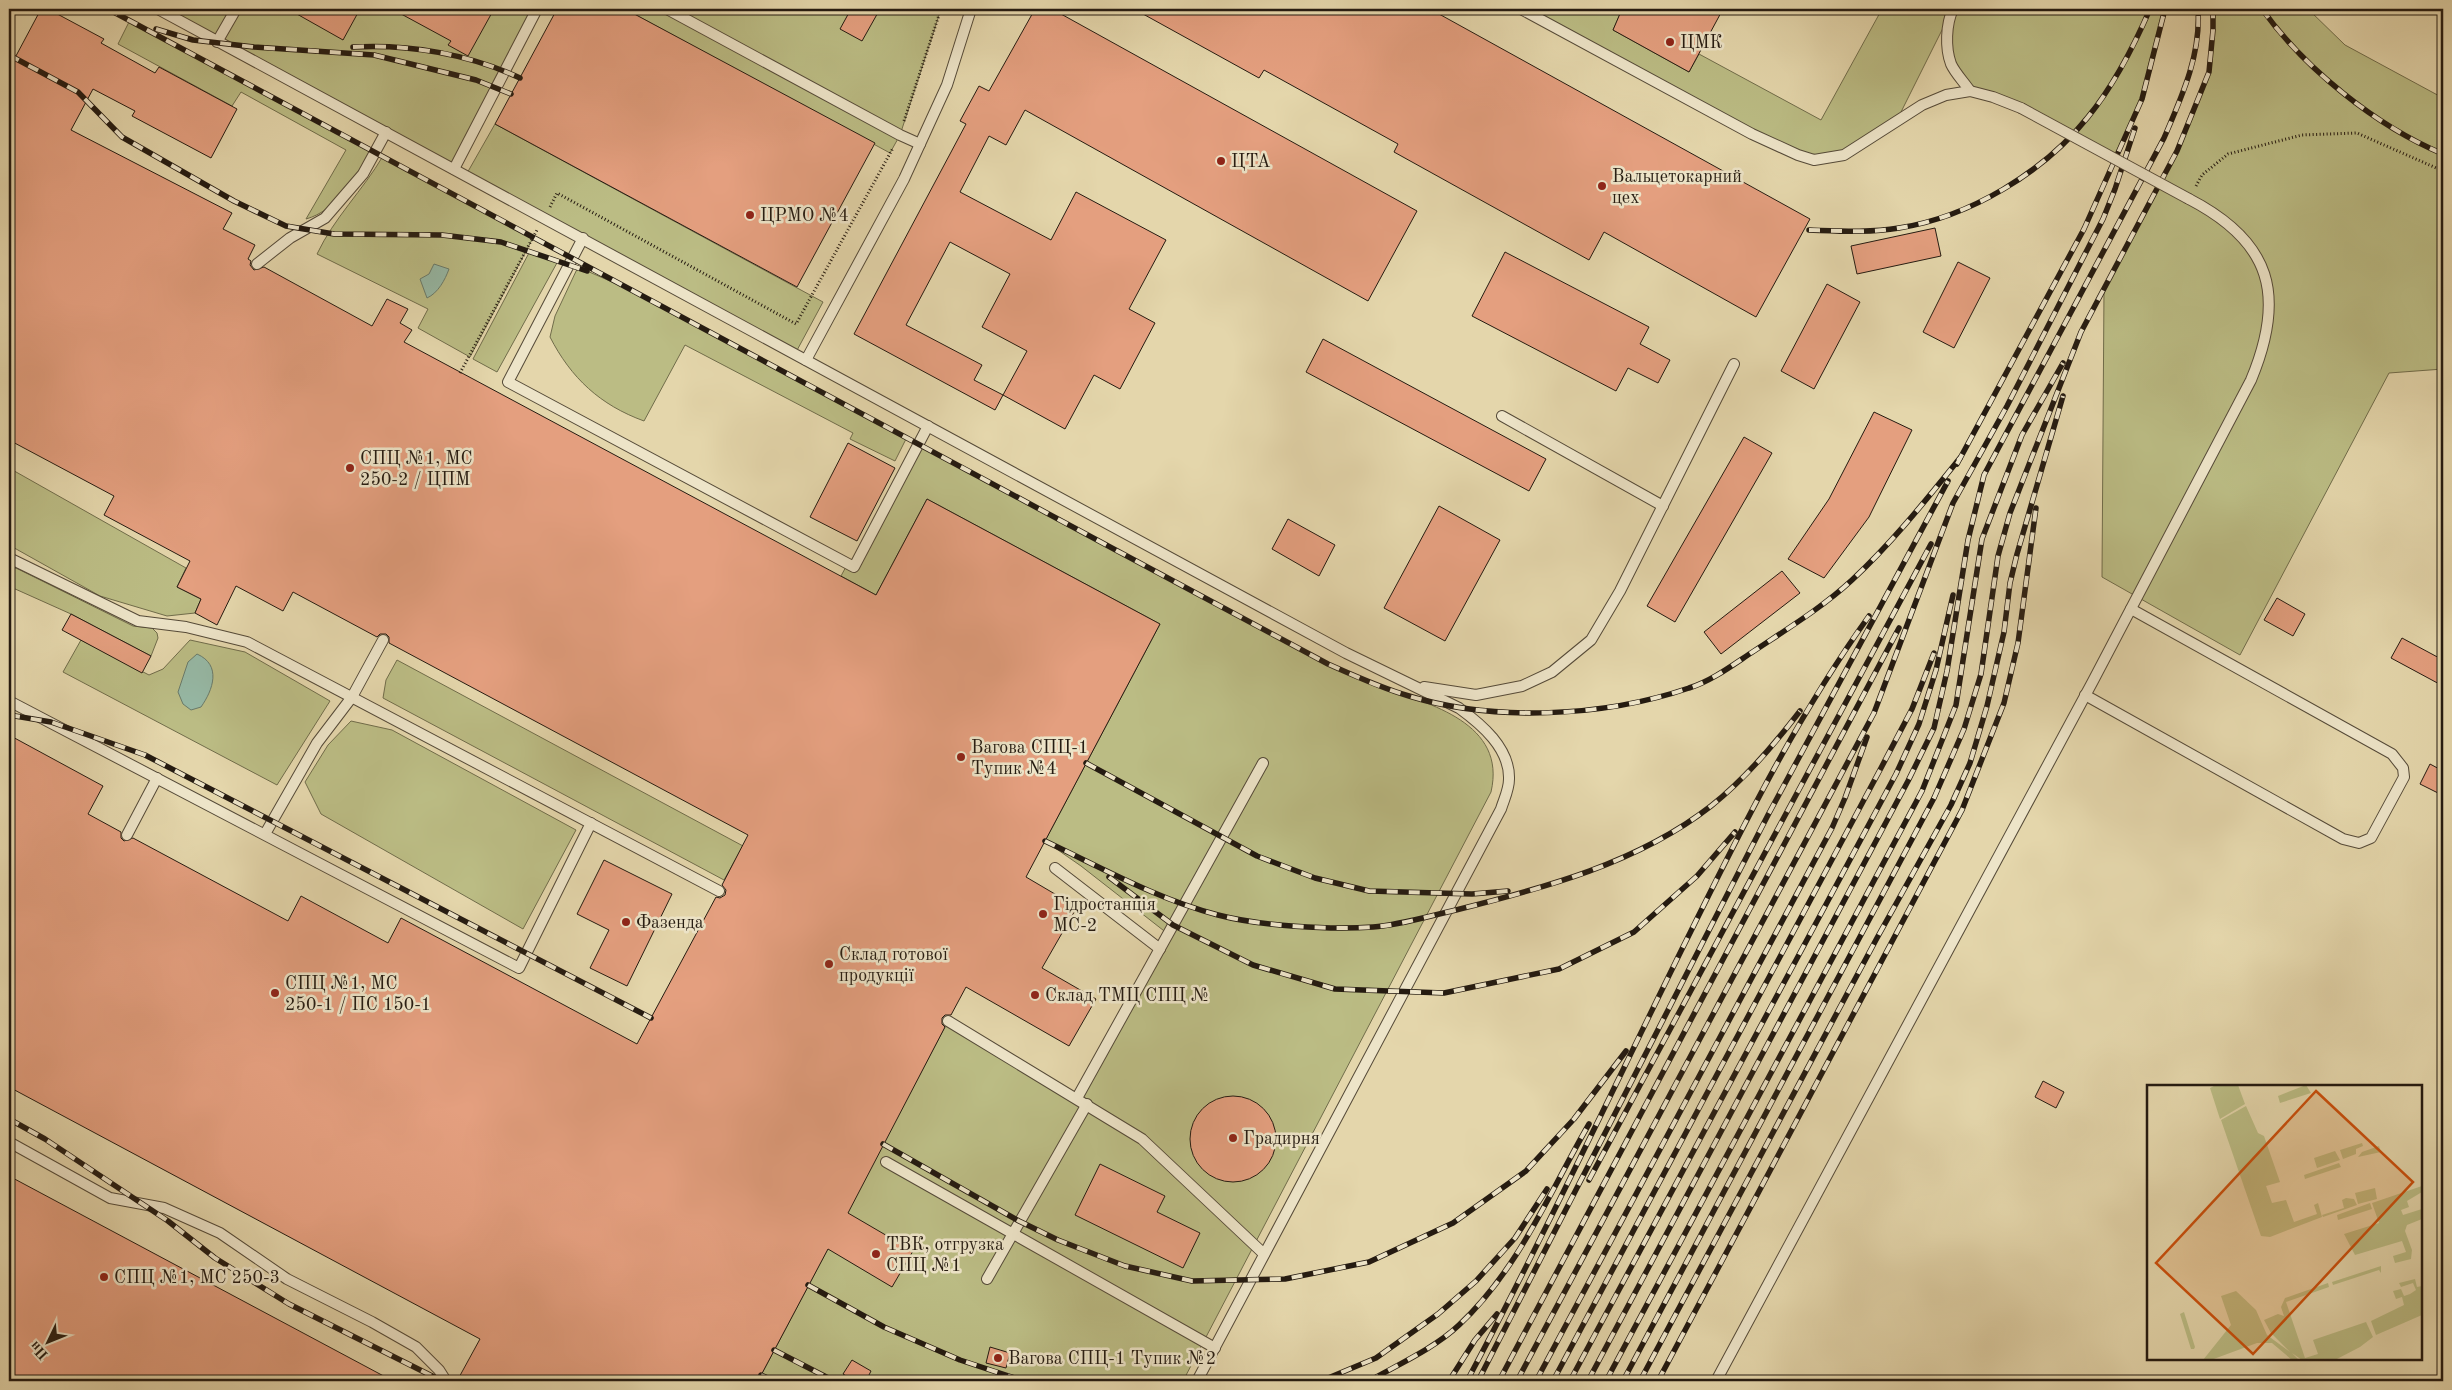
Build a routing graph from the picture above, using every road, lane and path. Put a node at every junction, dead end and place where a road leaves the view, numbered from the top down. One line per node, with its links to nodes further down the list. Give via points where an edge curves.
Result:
1 (158, 9): 9 (lane)
2 (236, 9): 9 (lane)
3 (537, 9): 14 (lane)
4 (667, 9): 12 (lane)
5 (941, 9): 12 (path)
6 (971, 9): 13 (lane, via 947,85)
7 (1522, 9): 10 (lane, via 1752,134 1814,160 1844,155 1922,105)
8 (1952, 9): 10 (lane, via 1947,36 1949,52 1952,65)
9 (217, 42): 11 (lane)
10 (1970, 90): 16 (lane, bridge, via 2021,108)
11 (386, 132): 14 (lane); 19 (lane, via 362,174 325,218 290,238)
12 (900, 135): 13 (lane); 17 (path, via 796,324 557,193)
13 (920, 144): 20 (lane)
14 (454, 169): 17 (lane)
15 (2443, 171): 16 (path, via 2357,133 2302,135 2228,154 2202,175)
16 (2189, 199): 27 (lane, via 2233,228 2252,250 2265,271 2271,299 2269,325 2264,350 2251,380)
17 (544, 218): 18 (lane); 22 (path)
18 (583, 238): 20 (lane); 24 (lane, via 508,382 854,567)
19 (257, 264)
20 (806, 360): 24 (lane)
21 (1734, 364): 25 (lane)
22 (460, 372)
23 (1502, 416): 25 (lane)
24 (928, 426): 29 (lane, via 1346,653)
25 (1663, 506): 29 (lane, via 1591,640 1552,672 1522,686 1476,695)
26 (9, 558): 31 (lane, via 138,621 186,627 248,642)
27 (2131, 609): 30 (lane); 30 (lane, via 2392,754 2403,768 2404,777 2371,838 2359,843 2343,839)
28 (383, 640): 31 (lane)
29 (1416, 685): 47 (lane, via 1459,708 1492,737 1509,768 1508,790 1501,809)
30 (2085, 695): 52 (lane)
31 (352, 697): 35 (lane); 36 (lane, via 317,743)
32 (9, 701): 34 (lane)
33 (1263, 763): 40 (lane)
34 (157, 778): 36 (lane); 37 (lane)
35 (591, 823): 36 (lane, via 519,968); 39 (lane)
36 (265, 834)
37 (127, 835)
38 (1055, 868): 40 (lane)
39 (719, 891)
40 (1160, 949): 42 (lane)
41 (948, 1021): 42 (lane)
42 (1077, 1098): 43 (lane)
43 (1087, 1104): 46 (lane); 47 (lane, via 1142,1139)
44 (9, 1142): 50 (lane, via 110,1198 164,1208 220,1233 287,1279 416,1347)
45 (886, 1162): 46 (lane)
46 (1013, 1234): 48 (lane); 49 (lane)
47 (1264, 1254): 49 (lane)
48 (987, 1279)
49 (1215, 1348): 51 (lane)
50 (446, 1381)
51 (1197, 1381)
52 (1716, 1381)

